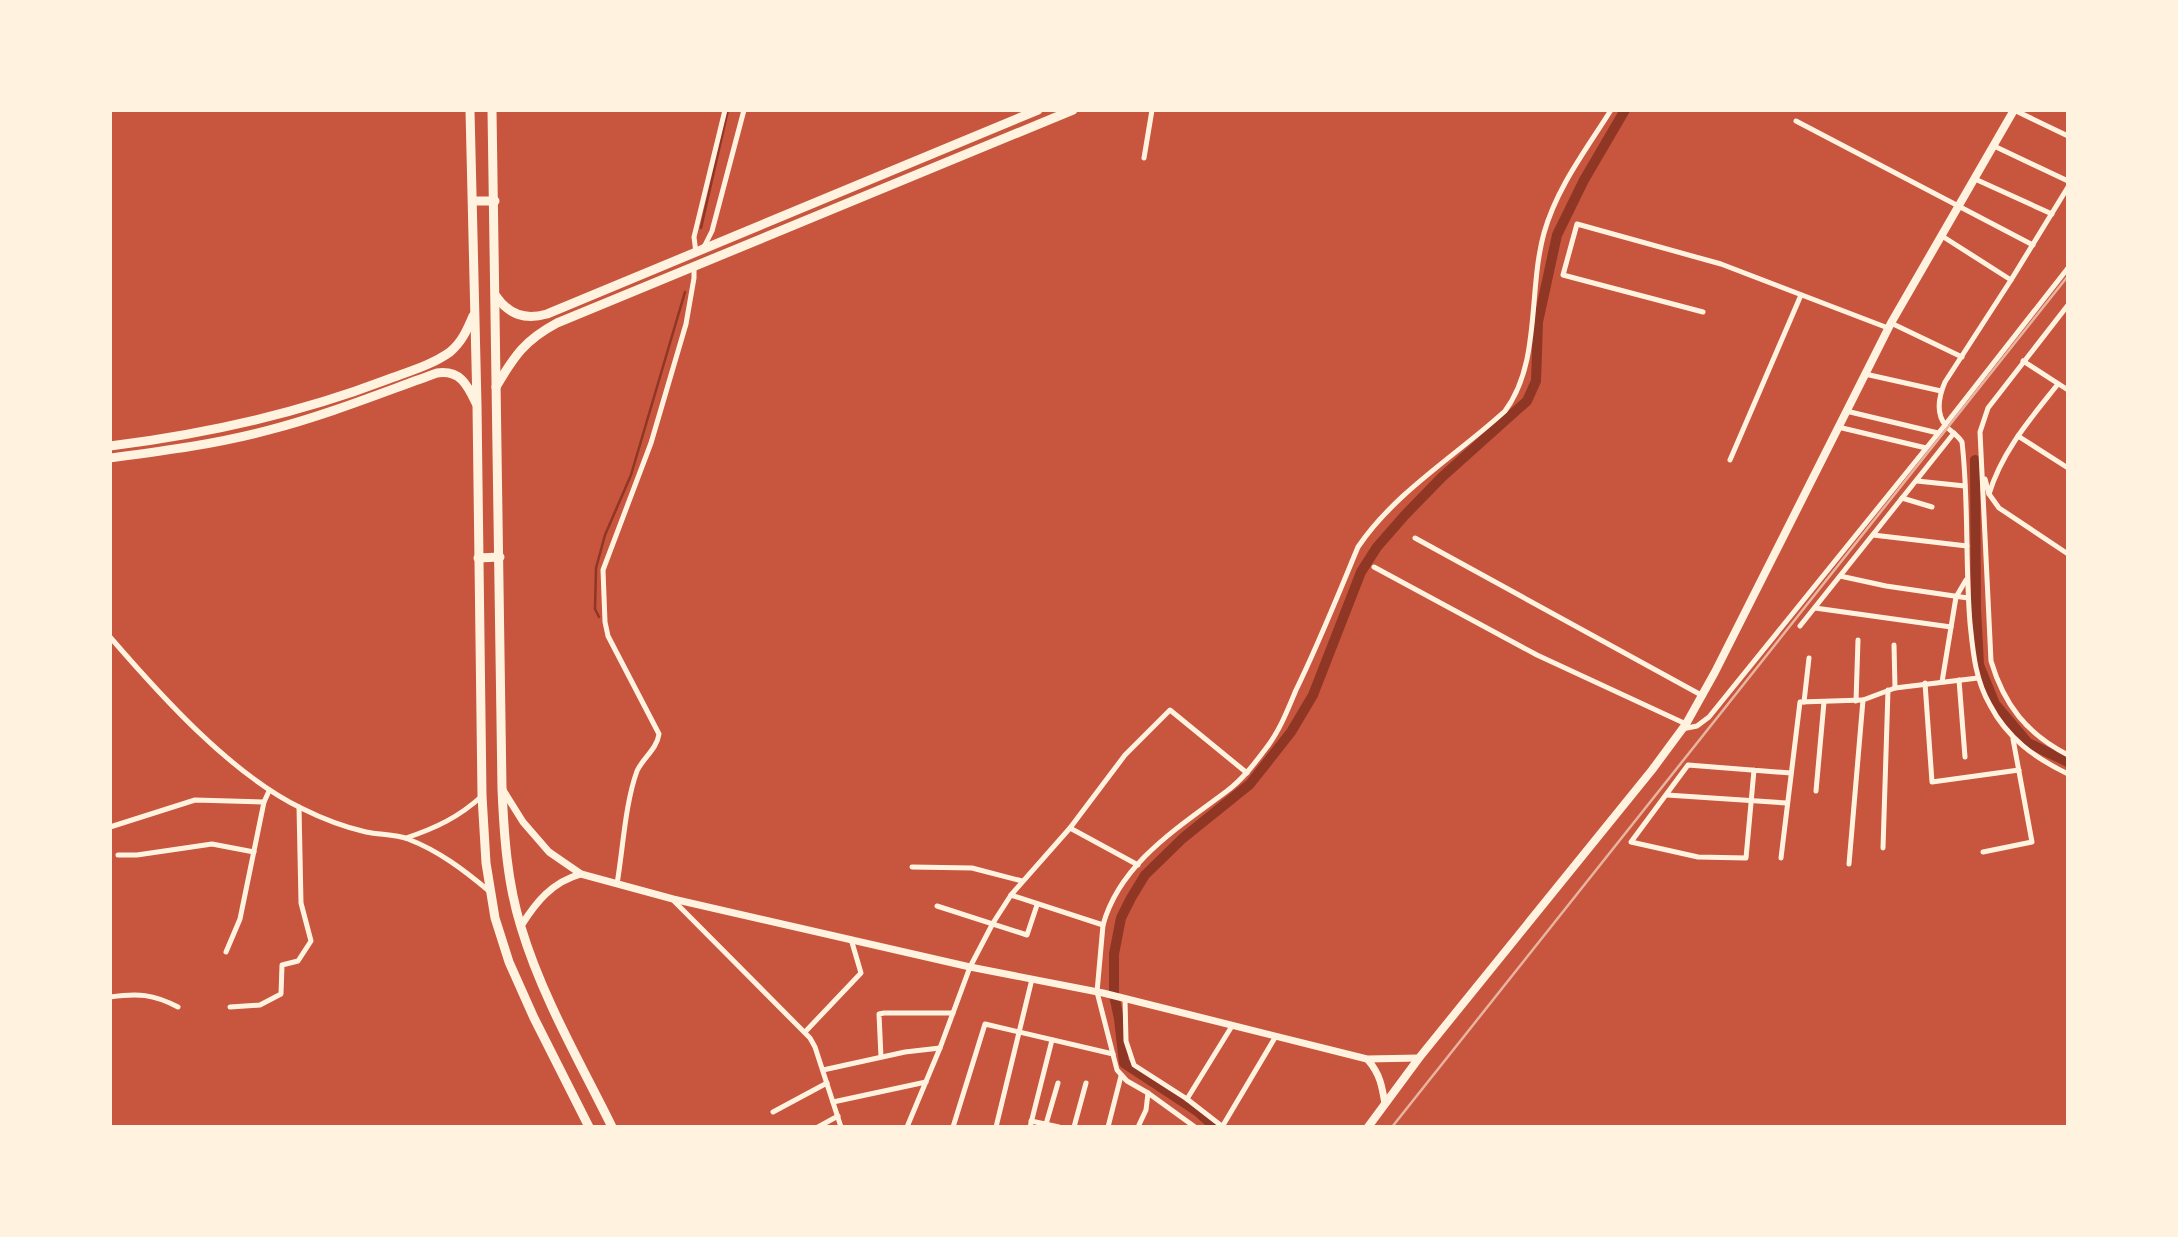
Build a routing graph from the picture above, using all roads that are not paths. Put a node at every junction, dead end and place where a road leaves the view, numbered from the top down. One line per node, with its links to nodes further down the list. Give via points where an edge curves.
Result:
1 (470, 110): 19 (main road)
2 (492, 110): 20 (main road)
3 (725, 110): 25 (street, via 694,237)
4 (744, 110): 25 (street, via 711,236)
5 (1038, 110): 14 (main road)
6 (1073, 110): 17 (main road)
7 (1152, 110): 13 (street)
8 (1611, 110): 97 (street, via 1568,176 1544,233 1535,272 1528,351 1517,395 1492,424 1368,532 1283,719)
9 (2014, 110): 11 (street); 12 (main road)
10 (1796, 121): 21 (street)
11 (2068, 136)
12 (1994, 146): 15 (main road); 16 (street)
13 (1144, 158)
14 (891, 172): 17 (main road); 25 (main road)
15 (1975, 179): 21 (main road); 22 (street)
16 (2068, 181)
17 (895, 184): 26 (main road)
18 (2068, 187): 22 (street)
19 (473, 201): 20 (main road); 32 (main road)
20 (495, 201): 30 (main road)
21 (1959, 208): 23 (main road); 24 (street)
22 (2052, 214): 24 (street)
23 (1942, 236): 28 (street); 35 (main road)
24 (2033, 245): 28 (street)
25 (696, 253): 26 (main road); 30 (main road, via 537,317 509,311)
26 (694, 267): 40 (main road, via 540,332 516,355); 122 (street, via 686,324 651,443 602,576 608,636 659,734 638,769)
27 (2068, 268): 45 (street)
28 (2011, 280): 36 (street)
29 (1801, 295): 33 (street, via 1721,264 1577,224 1563,275); 35 (street); 54 (street)
30 (496, 296): 40 (main road)
31 (2068, 305): 34 (street)
32 (475, 312): 43 (main road); 50 (main road, via 465,335 447,354 372,385 240,425)
33 (1703, 312)
34 (2065, 313): 37 (street)
35 (1889, 326): 36 (street); 38 (main road)
36 (1962, 356): 42 (street)
37 (2023, 361): 39 (street); 53 (street, via 1988,408 1980,432)
38 (1865, 374): 42 (street); 44 (main road)
39 (2058, 384): 41 (street); 49 (street)
40 (496, 387): 67 (main road)
41 (2068, 390)
42 (1941, 391): 45 (street, via 1940,414)
43 (477, 405): 52 (main road, via 461,377 437,373 266,431); 68 (main road)
44 (1846, 411): 46 (main road); 47 (street)
45 (1945, 425): 47 (street); 48 (street)
46 (1838, 427): 51 (street); 86 (main road)
47 (1938, 433): 51 (street)
48 (1954, 433): 55 (street, via 1962,442); 58 (street)
49 (2018, 436): 56 (street); 60 (street)
50 (110, 446)
51 (1926, 448): 91 (street, via 1709,717 1697,726)
52 (110, 458)
53 (1981, 458): 55 (street); 57 (street)
54 (1730, 460)
55 (1964, 460): 59 (street)
56 (2068, 468)
57 (1983, 472): 60 (street); 93 (street, via 1989,640 1997,681 2031,731)
58 (1917, 481): 59 (street); 61 (street)
59 (1965, 486): 65 (street)
60 (1989, 494): 66 (street, via 2006,514)
61 (1902, 498): 62 (street); 63 (street)
62 (1932, 507)
63 (1873, 536): 65 (street); 70 (street)
64 (1415, 538): 86 (street)
65 (1967, 546): 71 (street)
66 (2068, 554)
67 (500, 557): 68 (main road); 100 (main road)
68 (478, 558): 104 (main road)
69 (1374, 567): 91 (street, via 1537,655)
70 (1840, 576): 72 (street); 74 (street)
71 (1968, 578): 72 (street); 73 (street)
72 (1956, 597): 73 (street); 76 (street)
73 (1968, 598): 81 (street)
74 (1815, 608): 75 (street); 76 (street)
75 (1800, 626)
76 (1951, 627): 83 (street)
77 (110, 638): 101 (street, via 175,708)
78 (1858, 640): 88 (street)
79 (1894, 645): 85 (street)
80 (1809, 658): 89 (street)
81 (1978, 678): 82 (street); 92 (street, via 1990,706)
82 (1959, 680): 83 (street); 94 (street)
83 (1942, 682): 84 (street)
84 (1925, 684): 85 (street); 96 (street, via 1932,782)
85 (1891, 689): 87 (street); 112 (street)
86 (1703, 696): 91 (main road)
87 (1863, 700): 88 (street); 117 (street)
88 (1856, 701): 90 (street)
89 (1804, 702): 90 (street); 98 (street, via 1800,702)
90 (1824, 702): 102 (street)
91 (1684, 726): 149 (main road)
92 (2012, 736): 96 (street); 99 (street, via 2031,754)
93 (2068, 755)
94 (1965, 757)
95 (1754, 770): 98 (street); 103 (street, via 1688,765); 105 (street)
96 (2019, 770): 114 (street, via 2032,842)
97 (1247, 773): 110 (street, via 1170,710 1125,755); 118 (street)
98 (1791, 773): 107 (street)
99 (2068, 774)
100 (502, 789): 120 (street, via 549,852); 130 (main road, via 507,861)
101 (269, 791): 106 (street); 108 (street)
102 (1816, 791)
103 (1667, 795): 105 (street); 105 (street, via 1631,842 1698,857 1746,858)
104 (482, 796): 111 (street, via 463,814); 123 (main road)
105 (1751, 801): 107 (street)
106 (264, 802): 109 (street, via 195,800); 113 (street)
107 (1787, 803): 116 (street)
108 (299, 807): 111 (street, via 365,832); 139 (street, via 301,904 311,941 298,961 282,965 281,994 260,1005)
109 (110, 827)
110 (1070, 828): 118 (street); 121 (street)
111 (406, 838): 123 (street, via 448,859)
112 (1883, 848)
113 (254, 852): 115 (street, via 212,844); 132 (street, via 240,919)
114 (1983, 852)
115 (118, 855)
116 (1780, 858)
117 (1849, 864)
118 (1138, 865): 129 (street, via 1116,892)
119 (912, 867): 121 (street, via 972,868)
120 (581, 874): 122 (street); 130 (street, via 548,891)
121 (1022, 881): 124 (street)
122 (617, 884): 125 (street)
123 (489, 891): 165 (main road, via 509,962)
124 (1011, 895): 126 (street); 128 (street)
125 (673, 899): 131 (street); 142 (street)
126 (1037, 905): 128 (street, via 1027,935); 129 (street)
127 (937, 906): 128 (street)
128 (993, 923): 133 (street)
129 (1103, 925): 135 (street)
130 (521, 926): 166 (main road, via 547,994)
131 (851, 939): 133 (street); 142 (street, via 861,973)
132 (226, 952)
133 (970, 967): 134 (street); 140 (street)
134 (1032, 979): 135 (street); 143 (street)
135 (1100, 992): 137 (street); 147 (street)
136 (110, 997): 138 (street, via 155,996)
137 (1122, 998): 141 (street); 158 (street, via 1126,1041 1134,1065)
138 (178, 1007)
139 (230, 1007)
140 (953, 1013): 146 (street); 148 (street, via 879,1014)
141 (1232, 1027): 144 (street); 158 (street)
142 (805, 1032): 151 (street)
143 (1019, 1032): 145 (street); 170 (street, via 985,1024); 171 (street)
144 (1276, 1036): 150 (street); 177 (street)
145 (1052, 1040): 147 (street); 163 (street)
146 (940, 1048): 148 (street); 153 (street)
147 (1113, 1054): 152 (street)
148 (881, 1057): 151 (street)
149 (1419, 1058): 150 (street); 160 (main road)
150 (1367, 1059): 160 (street, via 1381,1081)
151 (823, 1070): 154 (street)
152 (1121, 1076): 157 (street); 174 (street)
153 (926, 1082): 159 (street); 169 (street)
154 (827, 1083): 159 (street); 161 (street)
155 (1058, 1083): 164 (street)
156 (1086, 1083): 173 (street)
157 (1148, 1093): 175 (street); 176 (street)
158 (1187, 1099): 177 (street)
159 (833, 1102): 162 (street)
160 (1385, 1104): 178 (main road)
161 (773, 1112)
162 (838, 1116): 167 (street); 168 (street)
163 (1031, 1124): 164 (street)
164 (1046, 1124): 172 (street)
165 (589, 1127)
166 (612, 1127)
167 (818, 1127)
168 (841, 1127)
169 (907, 1127)
170 (953, 1127)
171 (996, 1127)
172 (1059, 1127)
173 (1074, 1127)
174 (1108, 1127)
175 (1138, 1127)
176 (1195, 1127)
177 (1222, 1127)
178 (1368, 1127)

